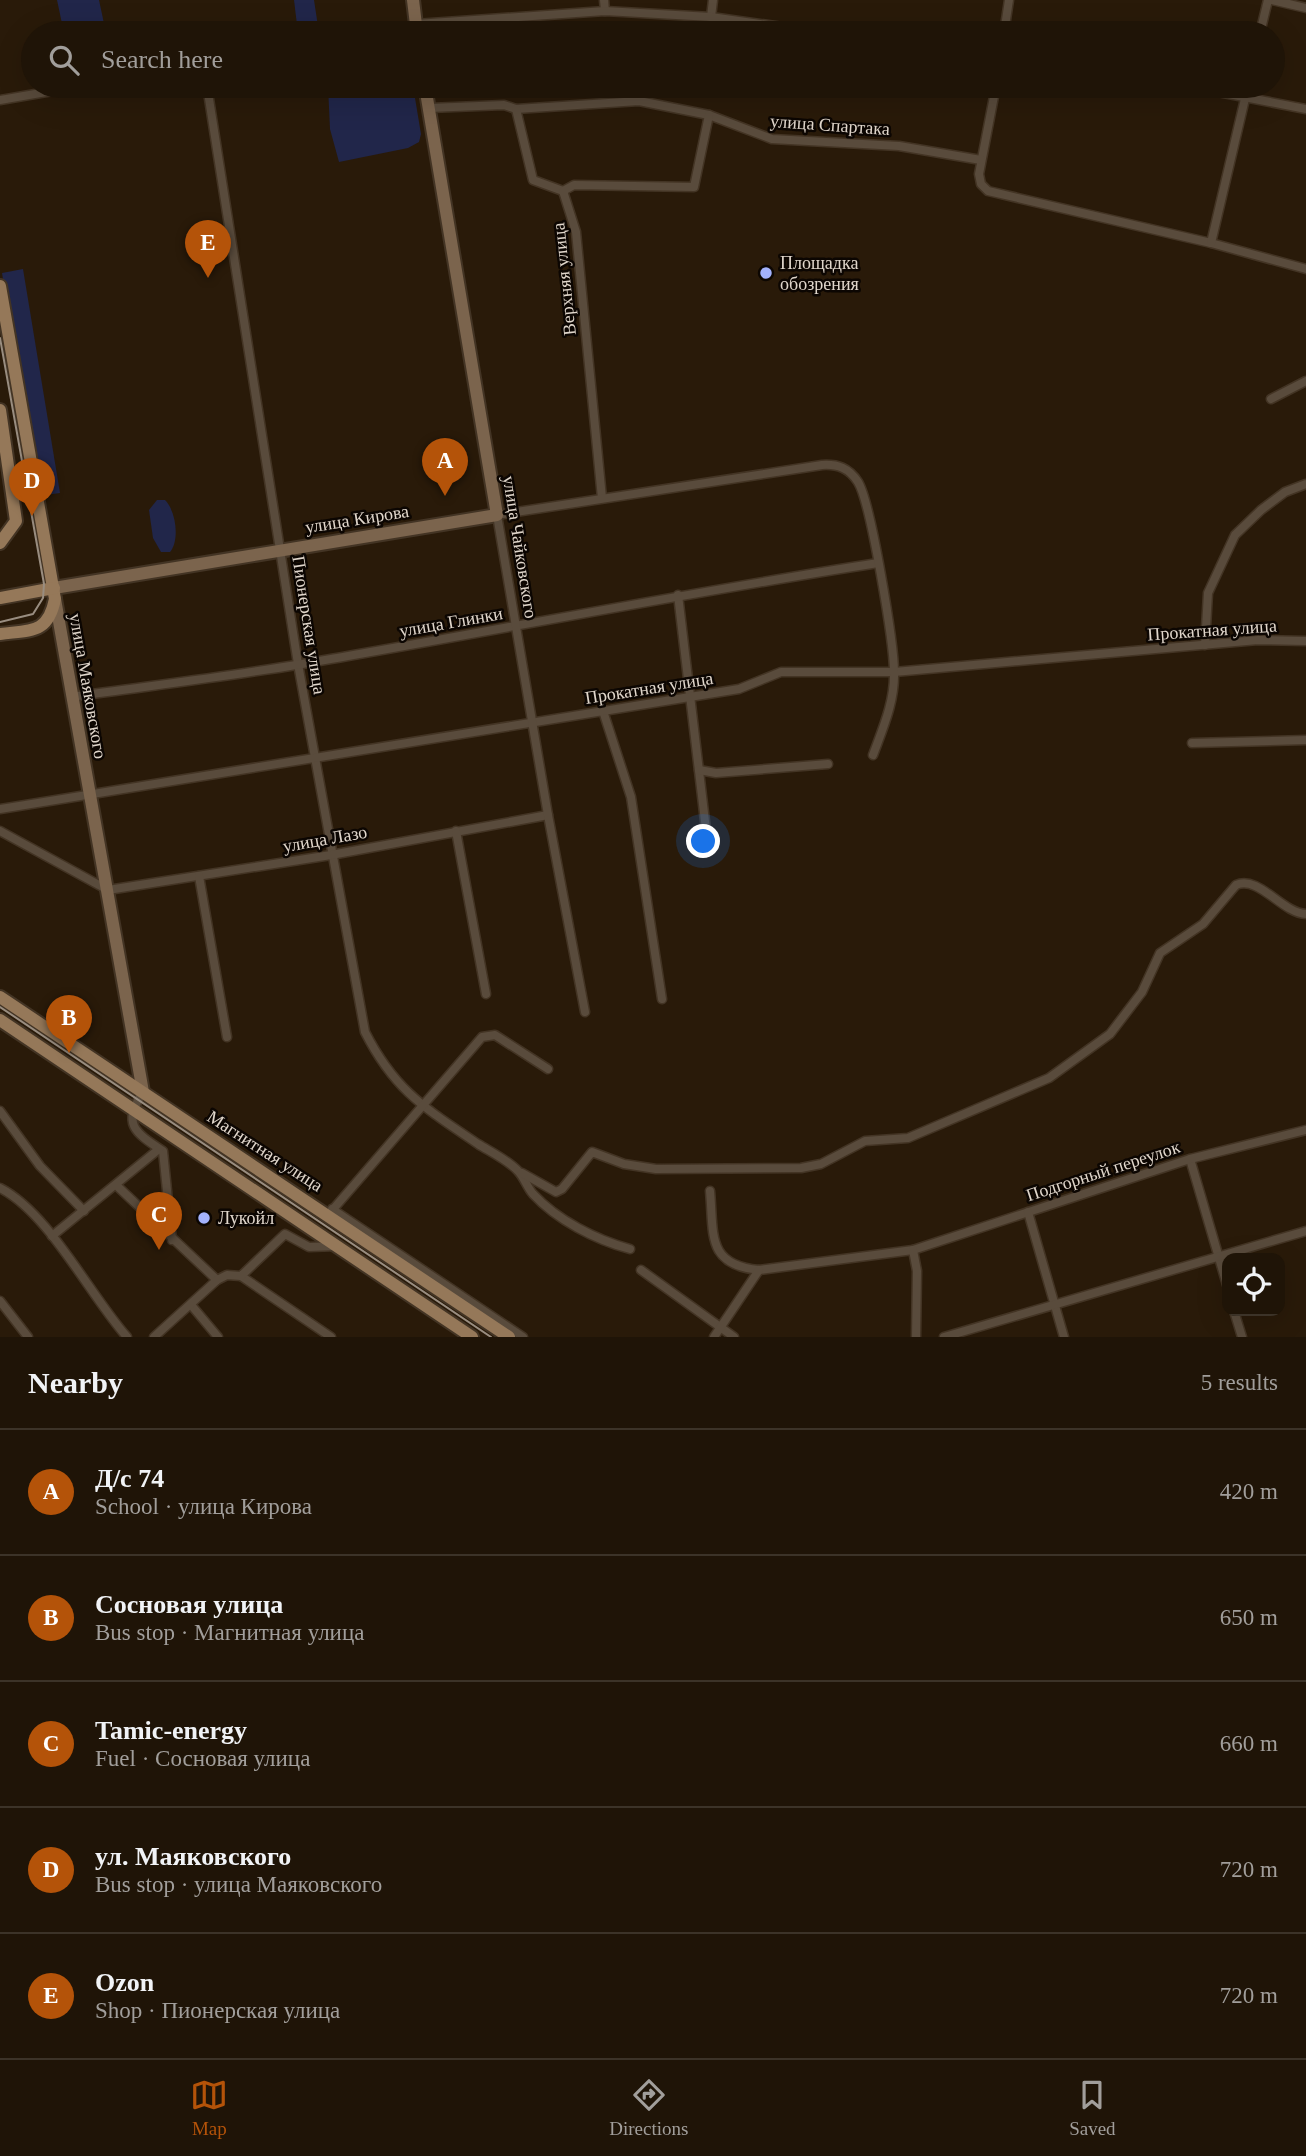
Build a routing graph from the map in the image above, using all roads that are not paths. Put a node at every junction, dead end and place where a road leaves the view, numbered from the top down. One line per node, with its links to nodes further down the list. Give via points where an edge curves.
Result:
1 (413, 0): 9 (main road)
2 (604, 0): 7 (street)
3 (713, 0): 8 (street)
4 (1009, 0): 12 (street)
5 (1270, 0): 6 (street); 13 (street)
6 (1306, 8)
7 (605, 11): 8 (street); 10 (street)
8 (711, 17): 11 (street)
9 (415, 21)
10 (500, 21)
11 (740, 21)
12 (1006, 21)
13 (1264, 21)
14 (21, 96): 20 (street)
15 (209, 98): 37 (street, Пионерская улица)
16 (427, 98): 21 (main road, улица Чайковского)
17 (994, 98): 25 (street)
18 (1244, 98): 27 (street)
19 (1258, 98): 23 (street)
20 (0, 100)
21 (429, 108): 22 (street, улица Спартака); 35 (main road, улица Чайковского)
22 (516, 108): 24 (street, улица Спартака, via 628,101 667,104); 26 (street, via 533,180)
23 (1306, 109)
24 (709, 115): 25 (street, улица Спартака, via 772,139 899,146); 26 (street, via 694,187 574,185)
25 (981, 159): 27 (street, via 981,184 988,191)
26 (564, 191): 34 (street, Верхняя улица, via 576,232)
27 (1211, 243): 28 (street)
28 (1306, 269)
29 (0, 286): 39 (main road, улица Маяковского)
30 (1304, 380): 31 (street)
31 (1271, 399)
32 (0, 410): 36 (main road, via 16,521)
33 (1306, 484): 45 (street, via 1285,492 1235,536 1208,593)
34 (602, 498): 35 (street, улица Кирова); 38 (street, улица Кирова, via 832,464 850,472 861,488)
35 (497, 515): 37 (main road, улица Кирова); 42 (street, улица Чайковского)
36 (0, 543)
37 (281, 550): 39 (main road, улица Кирова); 46 (street, Пионерская улица)
38 (877, 563): 40 (street, улица Глинки); 47 (street)
39 (54, 593): 41 (main road); 43 (main road, via 52,615 41,627); 49 (main road, улица Маяковского)
40 (678, 594): 42 (street, улица Глинки); 48 (street)
41 (0, 598)
42 (516, 627): 46 (street, улица Глинки); 51 (street, улица Чайковского)
43 (0, 634)
44 (1306, 641): 45 (street, Прокатная улица)
45 (1205, 645): 47 (street, Прокатная улица)
46 (298, 664): 49 (street, улица Глинки); 55 (street, Пионерская улица)
47 (894, 672): 48 (street, Прокатная улица, via 781,672 747,687); 54 (street, via 888,716)
48 (691, 697): 50 (street, Прокатная улица); 57 (street)
49 (71, 698): 58 (main road, улица Маяковского)
50 (603, 711): 51 (street, Прокатная улица); 70 (street, via 631,797)
51 (533, 722): 55 (street, Прокатная улица); 60 (street, улица Чайковского)
52 (1306, 740): 53 (street)
53 (1192, 743)
54 (873, 755)
55 (315, 758): 58 (street, Прокатная улица); 64 (street, Пионерская улица)
56 (828, 764): 57 (street, via 716,773)
57 (699, 770): 63 (street)
58 (90, 796): 59 (street, Прокатная улица); 66 (main road, улица Маяковского)
59 (0, 809)
60 (548, 815): 62 (street, улица Лазо); 71 (street, улица Чайковского)
61 (0, 831): 66 (street)
62 (456, 831): 64 (street, улица Лазо); 68 (street)
63 (707, 838)
64 (331, 855): 65 (street, улица Лазо); 76 (street, Пионерская улица, via 365,1032 399,1087)
65 (198, 876): 66 (street, улица Лазо); 73 (street)
66 (108, 890): 75 (main road, улица Маяковского)
67 (1306, 914): 82 (street, via 1289,910 1249,884 1236,885 1203,924 1160,953 1142,992 1096,1047 1049,1079 908,1138 865,1141 821,1164 801,1168 656,1169 592,1152 556,1192)
68 (486, 994)
69 (0, 997): 75 (main road, Магнитная улица)
70 (662, 999)
71 (585, 1012)
72 (0, 1020): 77 (main road)
73 (227, 1037)
74 (548, 1069): 76 (street, via 495,1035 486,1034)
75 (143, 1093): 77 (street); 87 (main road, Магнитная улица)
76 (423, 1107): 82 (street, Пионерская улица); 87 (street)
77 (132, 1109): 80 (street, via 136,1130); 92 (main road)
78 (0, 1111): 86 (street, via 40,1166)
79 (1306, 1130): 81 (street, Подгорный переулок)
80 (159, 1149): 83 (street); 91 (street, via 163,1151)
81 (1190, 1159): 88 (street, Подгорный переулок); 95 (street)
82 (519, 1172): 93 (street, via 534,1196 555,1212 602,1242)
83 (117, 1185): 86 (street); 91 (street)
84 (0, 1188): 90 (street, via 23,1203)
85 (710, 1191): 98 (street, via 720,1257 742,1269)
86 (84, 1211): 90 (street)
87 (330, 1211): 112 (main road, Магнитная улица); 113 (street)
88 (1028, 1212): 94 (street, Подгорный переулок); 102 (street)
89 (1306, 1231): 95 (street)
90 (52, 1236): 107 (street)
91 (172, 1240): 100 (street)
92 (340, 1246): 99 (street, via 309,1247 285,1234); 111 (main road)
93 (630, 1250)
94 (913, 1250): 98 (street, Подгорный переулок); 116 (street)
95 (1219, 1255): 96 (street); 102 (street)
96 (1222, 1267)
97 (641, 1270): 105 (street)
98 (759, 1270): 105 (street)
99 (241, 1276): 100 (street); 110 (street)
100 (217, 1280): 103 (street)
101 (0, 1301): 106 (street)
102 (1056, 1305): 117 (street); 118 (street)
103 (192, 1306): 108 (street); 109 (street)
104 (1236, 1316): 119 (street)
105 (720, 1328): 114 (street); 115 (street)
106 (28, 1337)
107 (127, 1337)
108 (154, 1337)
109 (218, 1337)
110 (331, 1337)
111 (472, 1337)
112 (509, 1337)
113 (523, 1337)
114 (714, 1337)
115 (734, 1337)
116 (916, 1337)
117 (944, 1337)
118 (1065, 1337)
119 (1242, 1337)

